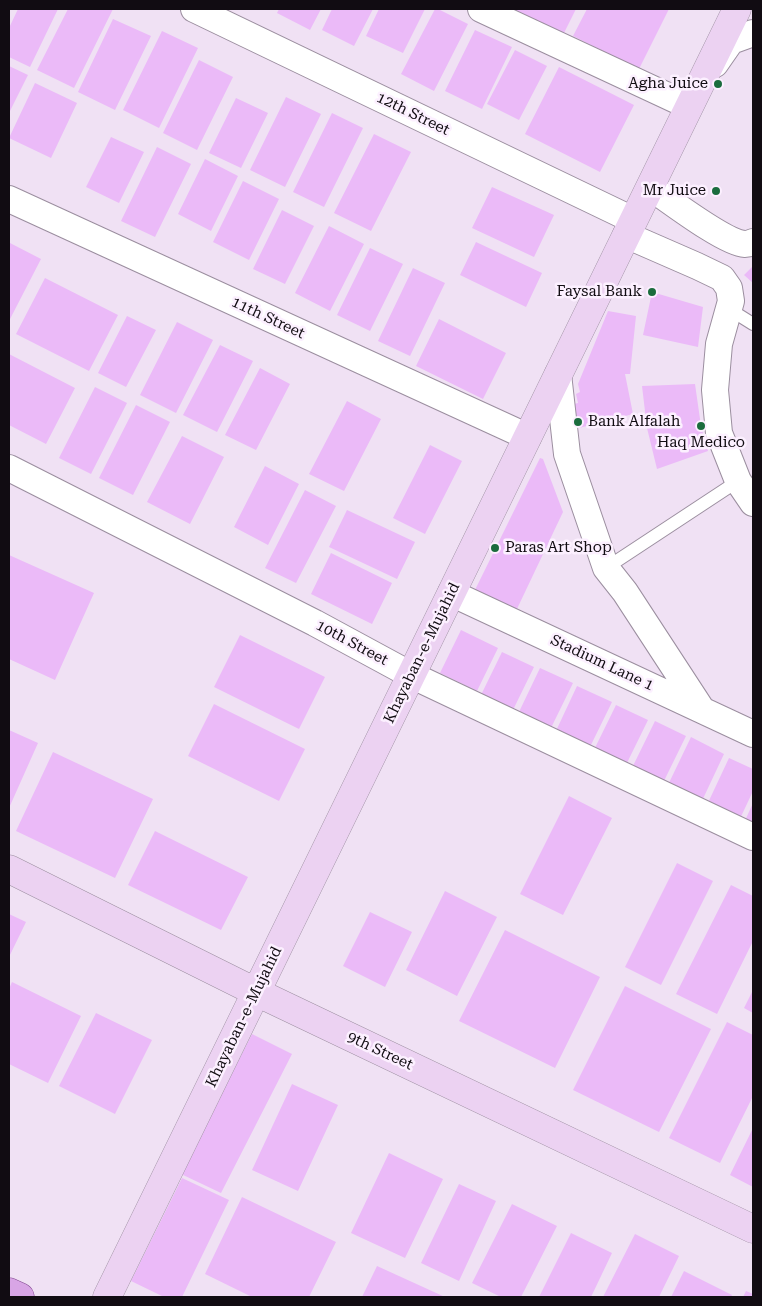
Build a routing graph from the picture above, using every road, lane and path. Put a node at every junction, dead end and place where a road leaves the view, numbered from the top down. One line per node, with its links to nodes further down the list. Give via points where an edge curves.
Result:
1 (194, 9): 8 (street, 12th Street)
2 (481, 9): 5 (street)
3 (737, 9): 5 (main road, Khayaban-e-Mujahid)
4 (753, 33): 5 (street, via 731,41)
5 (692, 100): 6 (main road, Khayaban-e-Mujahid)
6 (650, 187): 8 (main road, Khayaban-e-Mujahid); 9 (street)
7 (9, 199): 15 (street, 11th Street)
8 (629, 228): 11 (street, 12th Street); 14 (main road, Khayaban-e-Mujahid)
9 (718, 233): 10 (street, via 745,244); 11 (street)
10 (753, 242)
11 (697, 266): 12 (street, 12th Street, via 722,278 729,288)
12 (729, 310): 13 (lane); 17 (street, 12th Street, via 719,344 715,390 719,433)
13 (753, 324)
14 (558, 374): 15 (main road, Khayaban-e-Mujahid); 19 (street, via 567,454)
15 (528, 437): 20 (main road, Khayaban-e-Mujahid)
16 (9, 468): 21 (street, 10th Street)
17 (738, 481): 18 (street, 12th Street); 19 (lane)
18 (753, 504)
19 (606, 568): 22 (street)
20 (451, 593): 21 (main road, Khayaban-e-Mujahid); 22 (street, Stadium Lane 1)
21 (411, 674): 24 (street, 10th Street); 26 (main road, Khayaban-e-Mujahid)
22 (702, 710): 23 (street, Stadium Lane 1)
23 (753, 734)
24 (753, 837)
25 (9, 869): 26 (main road, 9th Street)
26 (256, 992): 27 (main road, 9th Street); 30 (main road, Khayaban-e-Mujahid)
27 (753, 1229)
28 (9, 1292): 29 (main road)
29 (20, 1297)
30 (107, 1297)

